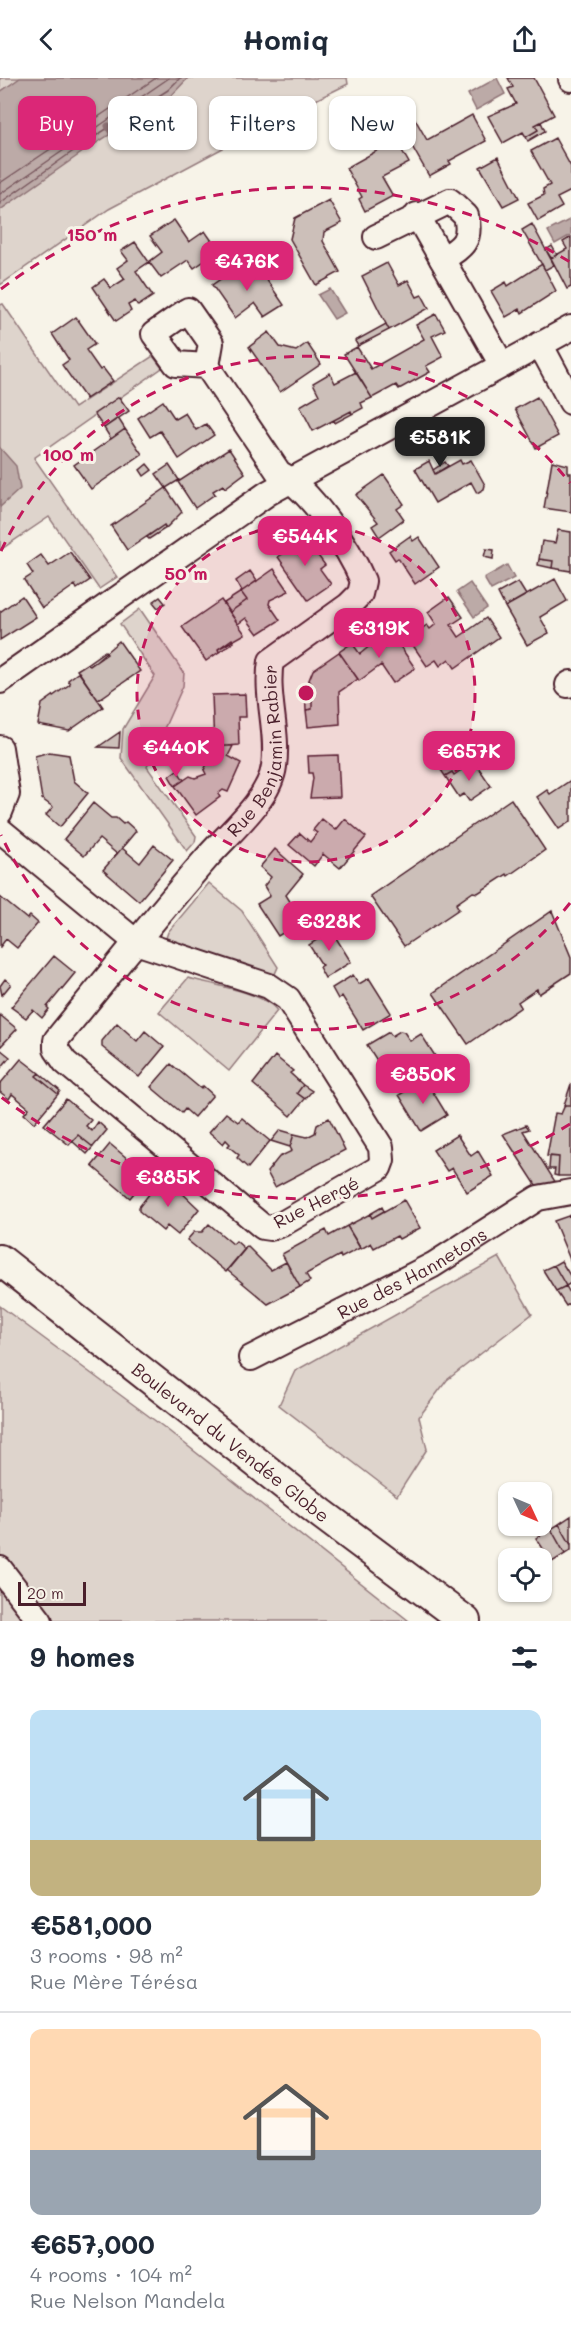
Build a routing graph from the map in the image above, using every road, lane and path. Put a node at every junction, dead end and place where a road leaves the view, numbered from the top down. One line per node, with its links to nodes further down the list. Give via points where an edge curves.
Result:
1 (417, 215): 2 (street); 3 (street); 3 (street, via 450,201 466,216 468,238)
2 (376, 237)
3 (442, 260): 6 (street)
4 (571, 328): 5 (street)
5 (540, 345): 6 (street); 8 (street)
6 (502, 365): 9 (street)
7 (207, 366): 9 (street, via 279,473)
8 (571, 402)
9 (293, 480): 10 (street); 14 (street, Rue Benjamin Rabier, via 310,497 358,570 363,581 360,594 271,661 268,677 275,764 271,782)
10 (0, 681)
11 (0, 748): 12 (street, via 7,794)
12 (0, 812)
13 (0, 830): 14 (street)
14 (136, 942): 14 (street, Rue Hergé, via 269,986 288,999 381,1147 379,1168 282,1224 263,1227 65,1062 56,1049 56,1040)
15 (571, 1192): 17 (street, Rue des Hannetons, via 538,1198 433,1265)
16 (0, 1260): 20 (main road, Boulevard du Vendée Globe, via 322,1514)
17 (251, 1358)
18 (2, 1575): 19 (street)
19 (40, 1621)
20 (465, 1621)

